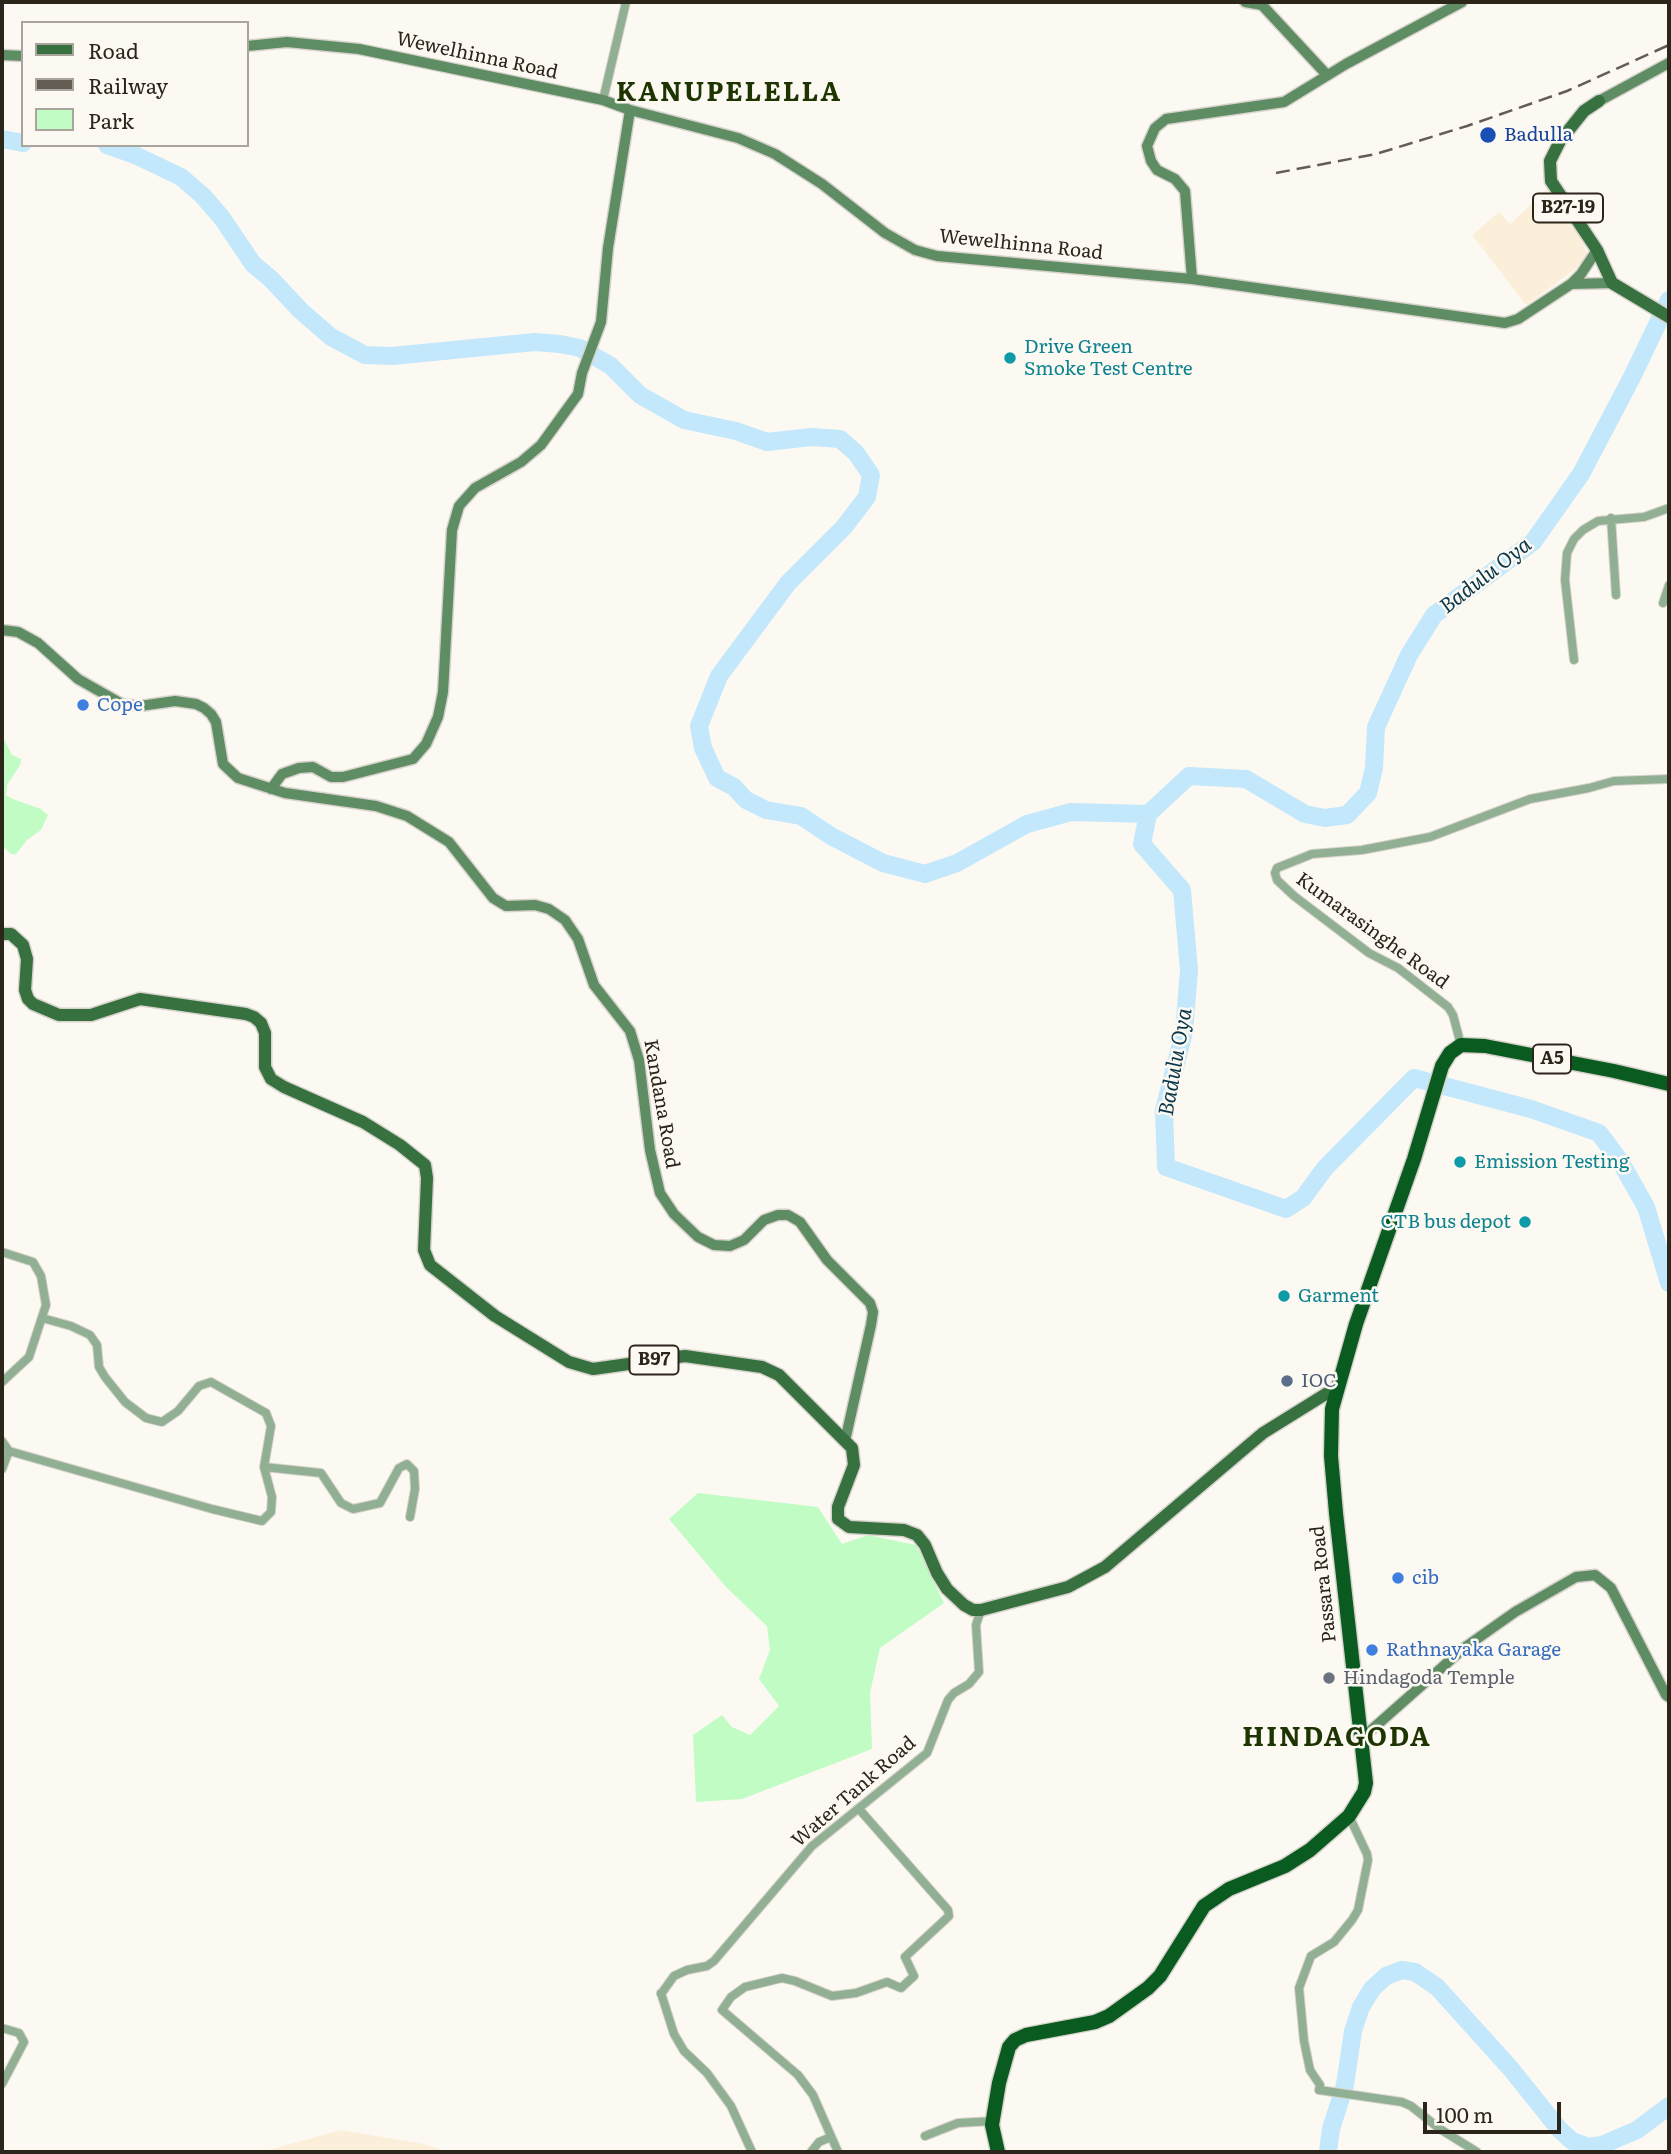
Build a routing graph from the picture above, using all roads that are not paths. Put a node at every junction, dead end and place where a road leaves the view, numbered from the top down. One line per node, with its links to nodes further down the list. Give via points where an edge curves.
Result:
1 (626, 2): 10 (street)
2 (1245, 2): 4 (street)
3 (1462, 2): 9 (street)
4 (1263, 4): 9 (street)
5 (248, 46): 10 (street, Wewelhinna Road, via 286,42 359,50)
6 (2, 55): 7 (street)
7 (21, 56)
8 (1669, 63): 11 (street)
9 (1327, 75): 14 (street, via 1284,102 1166,119 1156,128 1147,146 1151,161 1185,191)
10 (603, 100): 12 (street, Wewelhinna Road)
11 (1599, 101): 13 (main road, B27-19, via 1566,131 1549,171 1558,193)
12 (630, 110): 14 (street, Wewelhinna Road, via 738,138 775,154 915,250 937,256); 26 (street, via 601,322 578,394 541,445 475,488 459,506 452,530 443,692 426,744 413,759 343,777 331,777 313,767 299,768 282,774)
13 (1597, 250): 15 (main road, B27-19); 16 (street)
14 (1192, 279): 16 (street, Wewelhinna Road, via 1505,323)
15 (1612, 283): 16 (street); 17 (main road)
16 (1571, 284)
17 (1669, 317)
18 (1669, 508): 19 (street, via 1644,517)
19 (1611, 518): 21 (street); 24 (street, via 1583,530 1567,553 1565,580)
20 (1669, 585): 22 (street)
21 (1615, 595)
22 (1663, 603)
23 (2, 630): 26 (street, Kandana Road, via 28,638 78,680 122,704 175,701 204,708 216,722 223,764 238,778)
24 (1574, 660)
25 (1669, 779): 28 (street, Kumarasinghe Road, via 1614,781 1530,799 1430,837 1312,854 1277,868 1277,880 1294,895 1448,1007)
26 (271, 789): 35 (street, Kandana Road, via 376,806 407,816 449,842 499,902 535,905 565,919 578,939 594,985 630,1031 639,1060 660,1193 674,1214 698,1237 730,1246 744,1240 764,1220 788,1214 870,1303 872,1325)
27 (2, 934): 35 (main road, B97, via 11,934 23,945 28,999 58,1015 91,1015 140,999 254,1017 265,1033 265,1067 271,1079 363,1122 425,1165 427,1261 527,1338 586,1368 685,1356 761,1367 779,1375)
28 (1461, 1045): 29 (highway, A5, via 1614,1070); 33 (highway, Passara Road, via 1442,1066)
29 (1669, 1084)
30 (2, 1251): 31 (street, via 33,1262 41,1276 46,1305)
31 (42, 1318): 32 (street, via 29,1357); 37 (street, via 90,1335 104,1377 146,1418 162,1422 199,1386 211,1382 266,1413 271,1426)
32 (2, 1381)
33 (1337, 1387): 40 (main road, via 1253,1441 1105,1567 1068,1587); 42 (highway, Passara Road, via 1331,1456)
34 (2, 1441): 36 (street)
35 (845, 1441): 40 (main road, via 852,1448 853,1465 838,1519 849,1527 917,1535 947,1589 964,1605)
36 (9, 1451): 37 (street, via 262,1521 271,1513 272,1497); 38 (street)
37 (264, 1467): 39 (street, via 321,1473 341,1503 353,1509 380,1503 399,1468 408,1464 414,1471)
38 (2, 1469)
39 (410, 1517)
40 (981, 1610): 43 (street, Water Tank Road, via 976,1625 979,1672 948,1700 927,1753)
41 (1669, 1697): 42 (street, via 1611,1588 1595,1575 1576,1577 1464,1648)
42 (1361, 1740): 44 (highway, Passara Road, via 1366,1783)
43 (859, 1809): 49 (street, via 949,1916 905,1957 914,1976 901,1987 887,1982 832,1996 782,1978 746,1987 722,2010 798,2075 813,2095); 50 (street, Water Tank Road, via 813,1846 714,1961 674,1976 661,1993 674,2034 730,2106)
44 (1349, 1816): 47 (highway, Passara Road, via 1285,1866 1229,1889 1204,1906 1160,1976 1109,2016 1015,2040 999,2083); 54 (street, via 1367,1854 1352,1920 1334,1942 1311,1956 1299,1988 1310,2070 1319,2090 1402,2102)
45 (2, 2028): 46 (street, via 19,2033 24,2042)
46 (2, 2084)
47 (993, 2121): 48 (street, via 958,2123); 53 (highway, Passara Road)
48 (925, 2136)
49 (831, 2137): 51 (street); 52 (street)
50 (752, 2152)
51 (811, 2152)
52 (838, 2152)
53 (998, 2152)
54 (1477, 2152)

